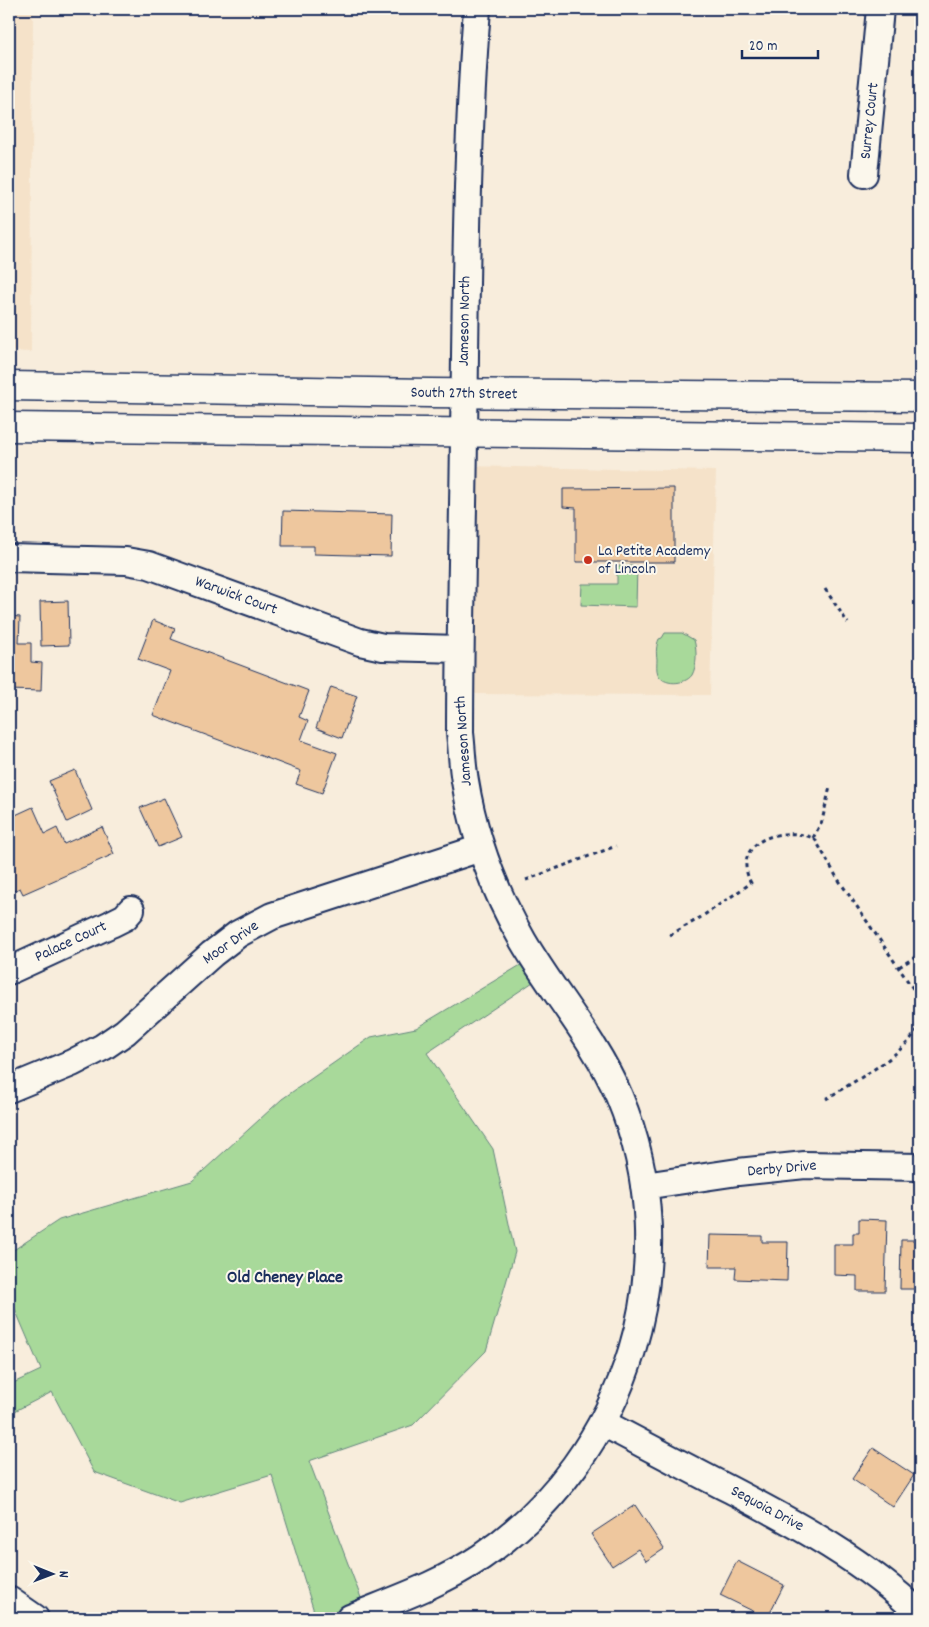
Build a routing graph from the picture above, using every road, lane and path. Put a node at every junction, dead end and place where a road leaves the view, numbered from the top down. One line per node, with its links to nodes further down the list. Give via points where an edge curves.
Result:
1 (477, 9): 5 (street, Jameson North, via 468,174)
2 (880, 9): 3 (street, Surrey Court)
3 (864, 174)
4 (9, 386): 5 (main road, South 27th Street)
5 (464, 394): 6 (main road, South 27th Street); 8 (street, Jameson North)
6 (920, 396)
7 (9, 427): 8 (main road)
8 (464, 433): 9 (main road); 13 (street, Jameson North)
9 (920, 438)
10 (9, 558): 13 (street, Warwick Court, via 149,564 360,642 383,647)
11 (825, 589): 12 (path)
12 (848, 623)
13 (460, 649): 17 (street, Jameson North, via 460,733 465,780)
14 (830, 787): 15 (path, via 822,821)
15 (813, 838): 20 (path, via 790,834 766,837 756,844 746,861 751,883); 22 (path)
16 (616, 846): 18 (path)
17 (481, 848): 26 (street, Moor Drive, via 272,916 238,934 125,1032 103,1047); 29 (street, Jameson North, via 524,943 598,1052 633,1134)
18 (526, 880)
19 (132, 910): 23 (street, Palace Court, via 111,924)
20 (670, 935)
21 (920, 954): 22 (path)
22 (898, 967): 24 (path)
23 (9, 971)
24 (920, 999)
25 (920, 1026): 27 (path, via 910,1040 890,1057)
26 (9, 1089)
27 (826, 1099)
28 (920, 1167): 29 (street, Derby Drive, via 806,1165)
29 (644, 1186): 30 (street, Jameson North, via 649,1251 640,1322 625,1375)
30 (603, 1423): 32 (street, Sequoia Drive, via 804,1528 858,1563); 34 (street, Jameson North, via 577,1465 518,1529 480,1558 439,1581)
31 (9, 1600): 33 (street)
32 (920, 1614)
33 (35, 1618)
34 (350, 1618)

